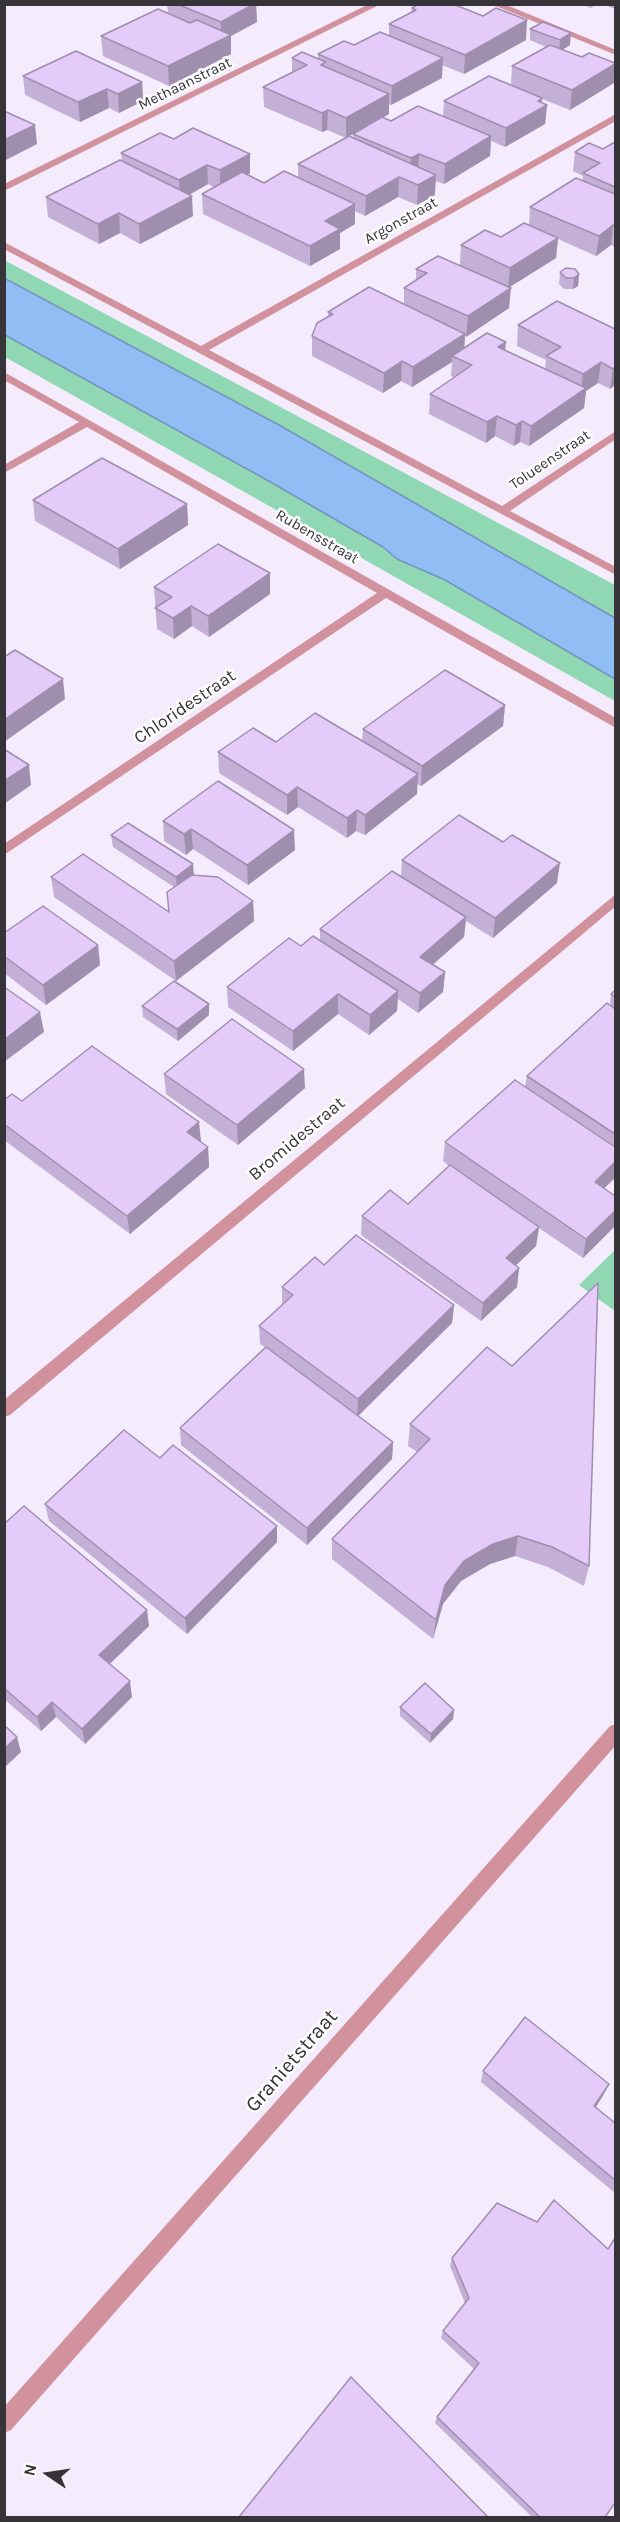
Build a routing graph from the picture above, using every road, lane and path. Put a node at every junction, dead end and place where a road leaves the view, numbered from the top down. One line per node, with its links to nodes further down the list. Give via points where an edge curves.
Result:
1 (377, 4): 5 (street, Methaanstraat)
2 (495, 4): 3 (street)
3 (615, 53)
4 (615, 117): 7 (street, Argonstraat)
5 (4, 188)
6 (4, 245): 7 (street)
7 (202, 350): 12 (street)
8 (4, 375): 9 (street, Rubensstraat)
9 (87, 422): 11 (street); 14 (street, Rubensstraat)
10 (615, 434): 12 (street, Tolueenstraat)
11 (4, 470)
12 (502, 512): 13 (street)
13 (615, 572)
14 (385, 593): 15 (street, Rubensstraat); 16 (street, Chloridestraat)
15 (615, 724)
16 (4, 851)
17 (615, 898): 18 (street, Bromidestraat)
18 (4, 1410)
19 (615, 1732): 20 (street, Granietstraat)
20 (4, 2423)

